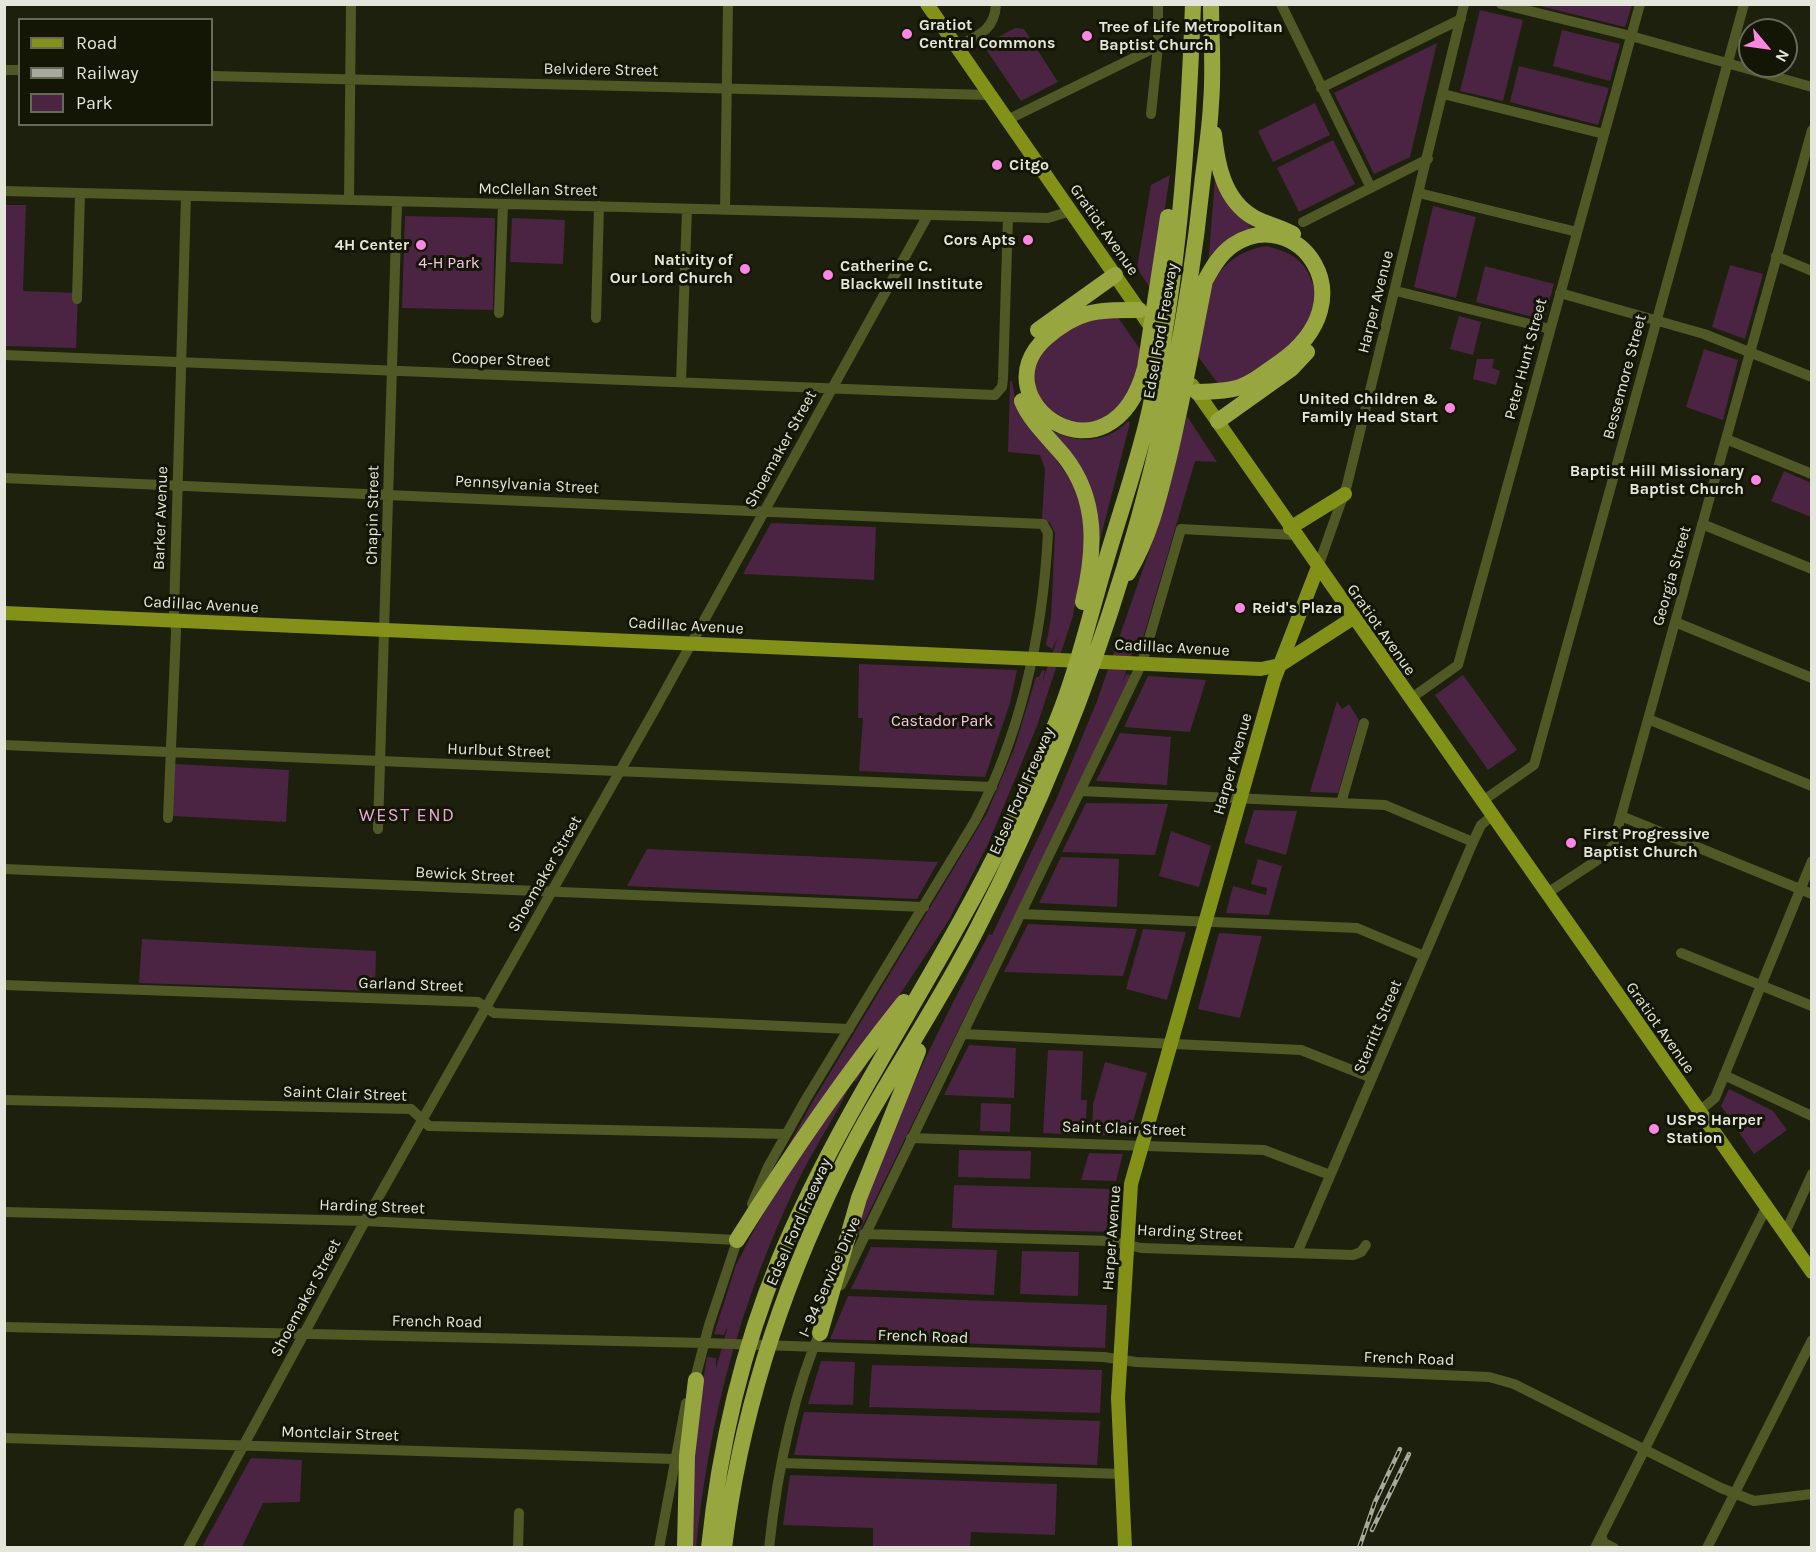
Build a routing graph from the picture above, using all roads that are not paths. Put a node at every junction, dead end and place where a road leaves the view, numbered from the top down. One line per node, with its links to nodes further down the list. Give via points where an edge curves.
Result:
1 (351, 4): 20 (street)
2 (728, 4): 23 (street)
3 (927, 4): 16 (main road, Gratiot Avenue)
4 (996, 4): 16 (street, via 991,27)
5 (1158, 4): 15 (street)
6 (1193, 4): 17 (highway, Edsel Ford Freeway)
7 (1211, 4): 26 (highway, Edsel Ford Freeway)
8 (1281, 4): 22 (street)
9 (1464, 4): 13 (street, Harper Avenue)
10 (1502, 4): 14 (street)
11 (1640, 4): 14 (street, Peter Hunt Street)
12 (1744, 4): 18 (street, Bessemore Street)
13 (1461, 20): 22 (street); 24 (street, Harper Avenue)
14 (1630, 36): 18 (street); 30 (street, Peter Hunt Street)
15 (1158, 46): 27 (street); 28 (street)
16 (956, 47): 25 (main road, Gratiot Avenue)
17 (1191, 56): 56 (highway, via 1157,296 1139,392 1111,424 1096,431 1069,428 1037,407 1030,397 1025,370 1042,341 1087,312); 92 (highway, Edsel Ford Freeway, via 1172,282 1149,414)
18 (1728, 63): 21 (street); 58 (street, Bessemore Street)
19 (213, 75): 20 (street, Belvidere Street)
20 (350, 79): 23 (street, Belvidere Street); 38 (street)
21 (1812, 87)
22 (1321, 88): 33 (street)
23 (727, 89): 25 (street, Belvidere Street); 43 (street)
24 (1443, 94): 30 (street); 31 (street, Harper Avenue)
25 (990, 95): 28 (main road, Gratiot Avenue)
26 (1212, 102): 68 (highway, via 1216,153 1226,189 1241,209 1310,246 1326,267 1332,295 1322,332 1291,369); 81 (highway, Edsel Ford Freeway, via 1174,372)
27 (1151, 114)
28 (1007, 120): 44 (main road, Gratiot Avenue)
29 (1812, 130): 32 (street, Georgia Street)
30 (1604, 134): 48 (street, Peter Hunt Street)
31 (1428, 159): 33 (street); 36 (street, Harper Avenue)
32 (1807, 161): 49 (street, Georgia Street)
33 (1371, 188): 47 (street)
34 (4, 191): 35 (street, McClellan Street)
35 (80, 193): 37 (street, McClellan Street); 54 (street)
36 (1419, 193): 48 (street); 52 (street, Harper Avenue)
37 (186, 196): 38 (street, McClellan Street); 62 (street, Barker Avenue)
38 (349, 200): 39 (street, McClellan Street)
39 (397, 202): 40 (street, McClellan Street); 63 (street, Chapin Street)
40 (502, 204): 41 (street, McClellan Street); 55 (street)
41 (599, 206): 42 (street, McClellan Street); 57 (street)
42 (687, 209): 43 (street, McClellan Street); 65 (street)
43 (725, 210): 45 (street, McClellan Street)
44 (1071, 211): 46 (street, McClellan Street, via 1048,218); 51 (main road, Gratiot Avenue)
45 (928, 215): 46 (street, McClellan Street); 66 (street, Shoemaker Street)
46 (1008, 217): 66 (street, Cooper Street, via 1003,379 995,395)
47 (1303, 222)
48 (1577, 232): 53 (street, Peter Hunt Street)
49 (1776, 256): 50 (street); 60 (street, Georgia Street)
50 (1812, 271)
51 (1115, 275): 56 (main road, Gratiot Avenue); 92 (highway, via 1037,330 1024,350 1018,374 1024,408 1066,459 1083,487 1092,526 1091,569 1074,640)
52 (1396, 291): 59 (street); 74 (street, Harper Avenue)
53 (1560, 293): 58 (street); 59 (street, Peter Hunt Street)
54 (77, 299)
55 (499, 313)
56 (1141, 313): 67 (main road, Gratiot Avenue)
57 (596, 318)
58 (1657, 320): 60 (street); 104 (street, Bessemore Street, via 1533,765)
59 (1550, 329): 93 (street, Peter Hunt Street, via 1458,664)
60 (1750, 352): 64 (street); 69 (street, Georgia Street)
61 (4, 355): 62 (street, Cooper Street)
62 (181, 362): 63 (street, Cooper Street); 72 (street, Barker Avenue)
63 (392, 370): 65 (street, Cooper Street); 73 (street, Chapin Street)
64 (1812, 378)
65 (681, 382): 66 (street, Cooper Street)
66 (832, 388): 75 (street, Shoemaker Street)
67 (1194, 388): 68 (main road, Gratiot Avenue); 81 (highway, via 1241,389 1308,338 1322,312 1323,285 1312,259 1302,250 1284,240 1253,238 1231,246 1205,281 1180,413 1157,506 1144,546)
68 (1218, 421): 78 (main road, Gratiot Avenue)
69 (1726, 439): 70 (street); 76 (street, Georgia Street)
70 (1812, 474)
71 (4, 478): 72 (street, Pennsylvania Street)
72 (177, 485): 73 (street, Pennsylvania Street); 84 (street, Barker Avenue)
73 (388, 494): 75 (street, Pennsylvania Street); 86 (street, Chapin Street)
74 (1345, 494): 78 (main road); 79 (street, Harper Avenue)
75 (764, 511): 77 (street, Pennsylvania Street, via 1037,522); 87 (street, Shoemaker Street)
76 (1702, 524): 80 (street); 85 (street, Georgia Street)
77 (1046, 527): 88 (street, Edsel Ford Freeway, via 1045,591)
78 (1293, 531): 79 (main road, Gratiot Avenue); 89 (street, via 1181,529)
79 (1318, 567): 83 (main road, Gratiot Avenue); 90 (main road, Harper Avenue)
80 (1812, 570)
81 (1120, 586): 125 (highway, Edsel Ford Freeway, via 1079,705 1041,796)
82 (4, 613): 84 (main road, Cadillac Avenue)
83 (1353, 618): 90 (main road, Cadillac Avenue); 93 (main road, Gratiot Avenue)
84 (175, 620): 86 (main road, Cadillac Avenue); 97 (street, Barker Avenue)
85 (1675, 622): 91 (street); 94 (street, Georgia Street)
86 (385, 630): 87 (main road, Cadillac Avenue); 98 (street, Chapin Street)
87 (691, 643): 88 (main road, Cadillac Avenue); 99 (street, Shoemaker Street)
88 (1031, 658): 89 (main road, Cadillac Avenue); 100 (street, Edsel Ford Freeway, via 1014,727)
89 (1142, 663): 90 (main road, Cadillac Avenue, via 1261,669); 102 (street)
90 (1280, 665): 103 (main road, Harper Avenue)
91 (1812, 678)
92 (1070, 686): 122 (highway, Edsel Ford Freeway, via 1017,810)
93 (1410, 699): 104 (main road, Gratiot Avenue)
94 (1648, 719): 101 (street); 107 (street, Georgia Street)
95 (1364, 723): 105 (street)
96 (4, 744): 97 (street, Hurlbut Street)
97 (171, 752): 98 (street, Hurlbut Street); 108 (street, Barker Avenue)
98 (381, 761): 99 (street, Hurlbut Street); 109 (street, Chapin Street)
99 (620, 771): 100 (street, Hurlbut Street); 114 (street, Shoemaker Street)
100 (992, 786): 117 (street, Edsel Ford Freeway)
101 (1812, 786)
102 (1081, 791): 103 (street); 118 (street)
103 (1240, 798): 105 (street); 119 (main road, Harper Avenue)
104 (1481, 802): 106 (main road, Gratiot Avenue)
105 (1341, 803): 110 (street, via 1392,806)
106 (1492, 816): 110 (street, Sterritt Street, via 1481,825); 115 (main road, Gratiot Avenue)
107 (1621, 816): 113 (street); 115 (street, Georgia Street, via 1610,851)
108 (168, 819)
109 (378, 830)
110 (1473, 842): 121 (street, Sterritt Street)
111 (1812, 861): 113 (street)
112 (4, 869): 114 (street, Bewick Street)
113 (1800, 889): 116 (street); 123 (street)
114 (551, 894): 117 (street, Bewick Street); 127 (street, Shoemaker Street)
115 (1546, 894): 134 (main road, Gratiot Avenue)
116 (1812, 894)
117 (924, 907): 128 (street, Edsel Ford Freeway)
118 (1021, 914): 119 (street); 129 (street)
119 (1205, 921): 121 (street, via 1357,928); 130 (main road, Harper Avenue)
120 (1681, 953): 123 (street)
121 (1424, 956): 132 (street, Sterritt Street)
122 (938, 959): 147 (highway, via 847,1074); 173 (highway, Edsel Ford Freeway, via 835,1143 778,1261 754,1326 738,1392)
123 (1762, 984): 126 (street); 131 (street)
124 (4, 985): 127 (street, Garland Street, via 478,1002)
125 (942, 994): 155 (highway, via 859,1198); 174 (highway, Edsel Ford Freeway, via 840,1170 797,1266 749,1409)
126 (1812, 1006)
127 (486, 1007): 128 (street, Garland Street, via 494,1013); 136 (street, Shoemaker Street)
128 (849, 1029): 137 (street, Edsel Ford Freeway)
129 (963, 1034): 130 (street); 138 (street, I- 94 Service Drive)
130 (1171, 1043): 132 (street, via 1311,1052); 139 (main road, Harper Avenue)
131 (1724, 1076): 134 (street, via 1715,1098); 135 (street)
132 (1372, 1078): 141 (street, Sterritt Street)
133 (4, 1100): 136 (street, Saint Clair Street, via 411,1109)
134 (1698, 1112): 142 (main road, Gratiot Avenue)
135 (1812, 1116)
136 (422, 1119): 137 (street, Saint Clair Street, via 429,1126); 144 (street, Shoemaker Street)
137 (786, 1134): 147 (street, Edsel Ford Freeway)
138 (911, 1137): 139 (street, Saint Clair Street); 146 (street, I- 94 Service Drive)
139 (1142, 1144): 141 (street, Saint Clair Street, via 1264,1150); 148 (main road, Harper Avenue, via 1131,1184)
140 (1812, 1174): 145 (street)
141 (1330, 1175): 150 (street, Sterritt Street)
142 (1766, 1208): 145 (main road, Gratiot Avenue); 161 (street)
143 (4, 1212): 144 (street, Harding Street)
144 (365, 1221): 147 (street, Harding Street); 153 (street, Shoemaker Street)
145 (1785, 1233): 151 (main road, Gratiot Avenue)
146 (864, 1234): 148 (street, Harding Street); 155 (street, I- 94 Service Drive)
147 (737, 1240): 156 (street, Edsel Ford Freeway)
148 (1128, 1244): 150 (street, Harding Street, via 1141,1248); 157 (main road, Harper Avenue)
149 (1366, 1245): 150 (street, Harding Street, via 1353,1255)
150 (1297, 1253)
151 (1812, 1272)
152 (4, 1328): 153 (street, French Road)
153 (303, 1335): 156 (street, French Road); 160 (street, Shoemaker Street)
154 (1812, 1340): 165 (street)
155 (817, 1341): 156 (street, French Road, via 790,1347); 157 (street, French Road); 163 (street, I- 94 Service Drive)
156 (705, 1343): 158 (street, Edsel Ford Freeway)
157 (1120, 1360): 161 (street, French Road, via 1496,1378 1514,1383); 164 (main road, Harper Avenue)
158 (696, 1380): 162 (street, Edsel Ford Freeway, via 687,1398); 172 (highway, via 687,1456)
159 (4, 1438): 160 (street, Montclair Street)
160 (244, 1446): 162 (street, Montclair Street); 169 (street, Shoemaker Street)
161 (1644, 1449): 165 (street, French Road); 168 (street)
162 (674, 1459): 171 (street, Edsel Ford Freeway)
163 (782, 1463): 164 (street); 175 (street, I- 94 Service Drive)
164 (1122, 1474): 176 (main road, Harper Avenue)
165 (1734, 1494): 166 (street, French Road, via 1761,1502); 179 (street)
166 (1812, 1494)
167 (519, 1513): 170 (street)
168 (1601, 1536): 177 (street); 178 (street, via 1604,1543)
169 (188, 1548)
170 (518, 1548)
171 (659, 1548)
172 (685, 1548)
173 (709, 1548)
174 (724, 1548)
175 (769, 1548)
176 (1125, 1548)
177 (1595, 1548)
178 (1614, 1548)
179 (1707, 1548)

